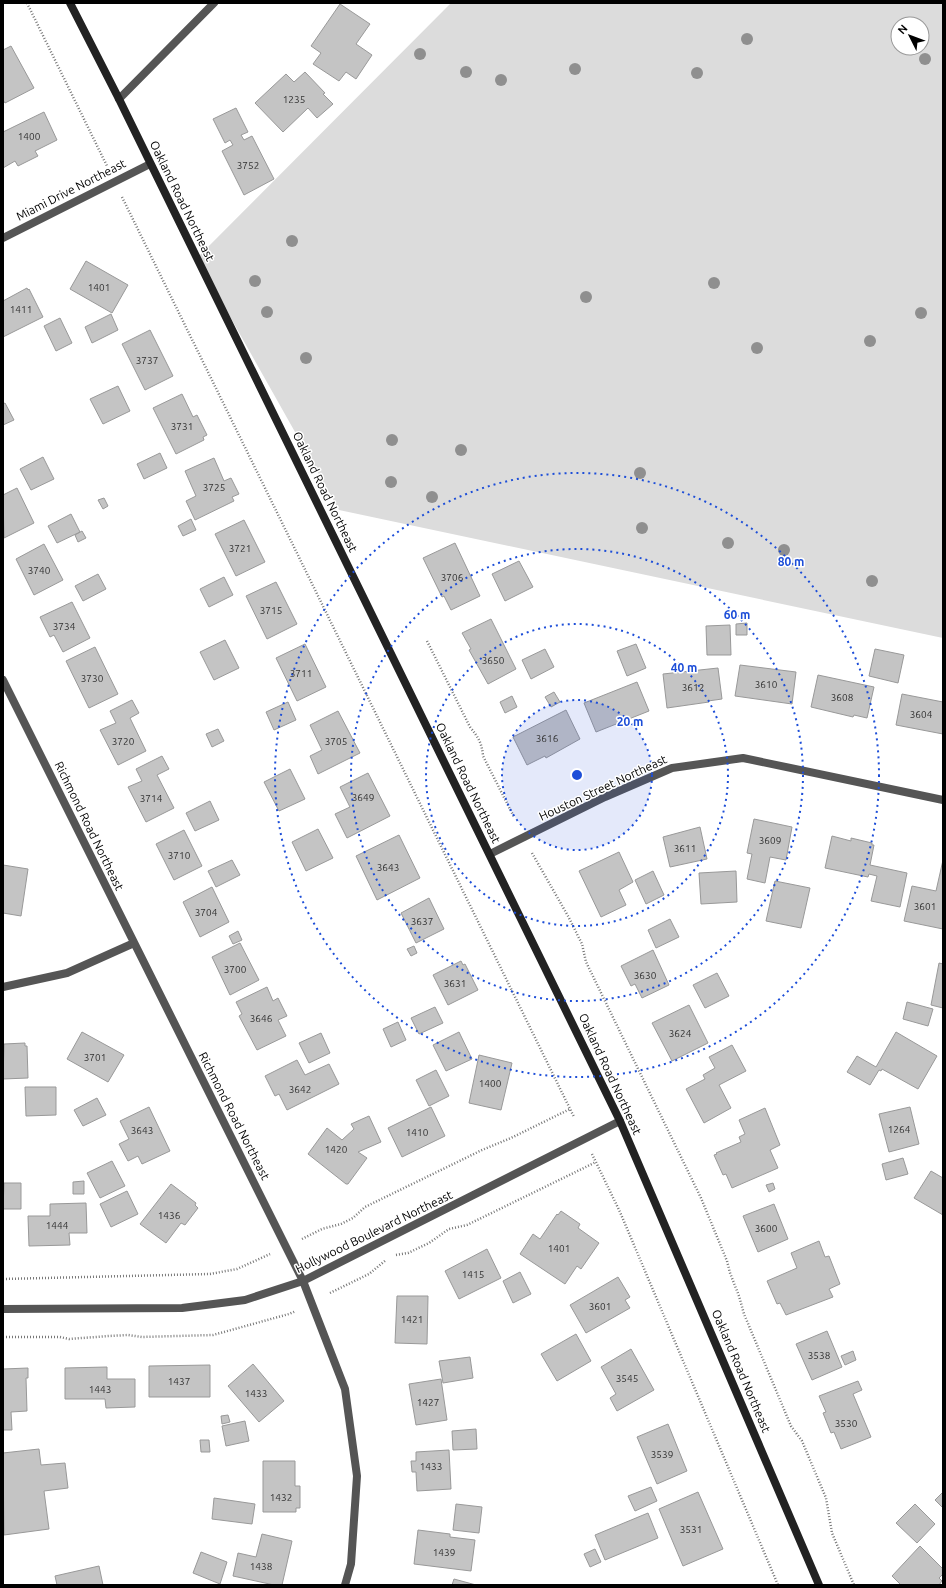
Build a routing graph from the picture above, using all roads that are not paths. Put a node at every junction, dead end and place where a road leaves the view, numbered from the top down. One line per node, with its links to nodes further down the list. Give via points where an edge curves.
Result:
1 (70, 3): 3 (main road, Oakland Road Northeast)
2 (214, 3): 3 (street)
3 (119, 99): 4 (main road, Oakland Road Northeast)
4 (150, 164): 5 (street, Miami Drive Northeast); 8 (main road, Oakland Road Northeast)
5 (3, 238)
6 (3, 680): 9 (street, Richmond Road Northeast)
7 (943, 800): 8 (street, Houston Street Northeast, via 743,758 672,768)
8 (490, 854): 11 (main road, Oakland Road Northeast)
9 (134, 943): 10 (street, via 67,973); 12 (street, Richmond Road Northeast)
10 (3, 987)
11 (620, 1121): 12 (street, Hollywood Boulevard Northeast); 15 (main road, Oakland Road Northeast)
12 (303, 1281): 13 (street, Hollywood Boulevard Northeast, via 245,1300 182,1308); 14 (street, Richmond Road Northeast, via 345,1389 357,1476 351,1564)
13 (3, 1309)
14 (346, 1585)
15 (820, 1585)

